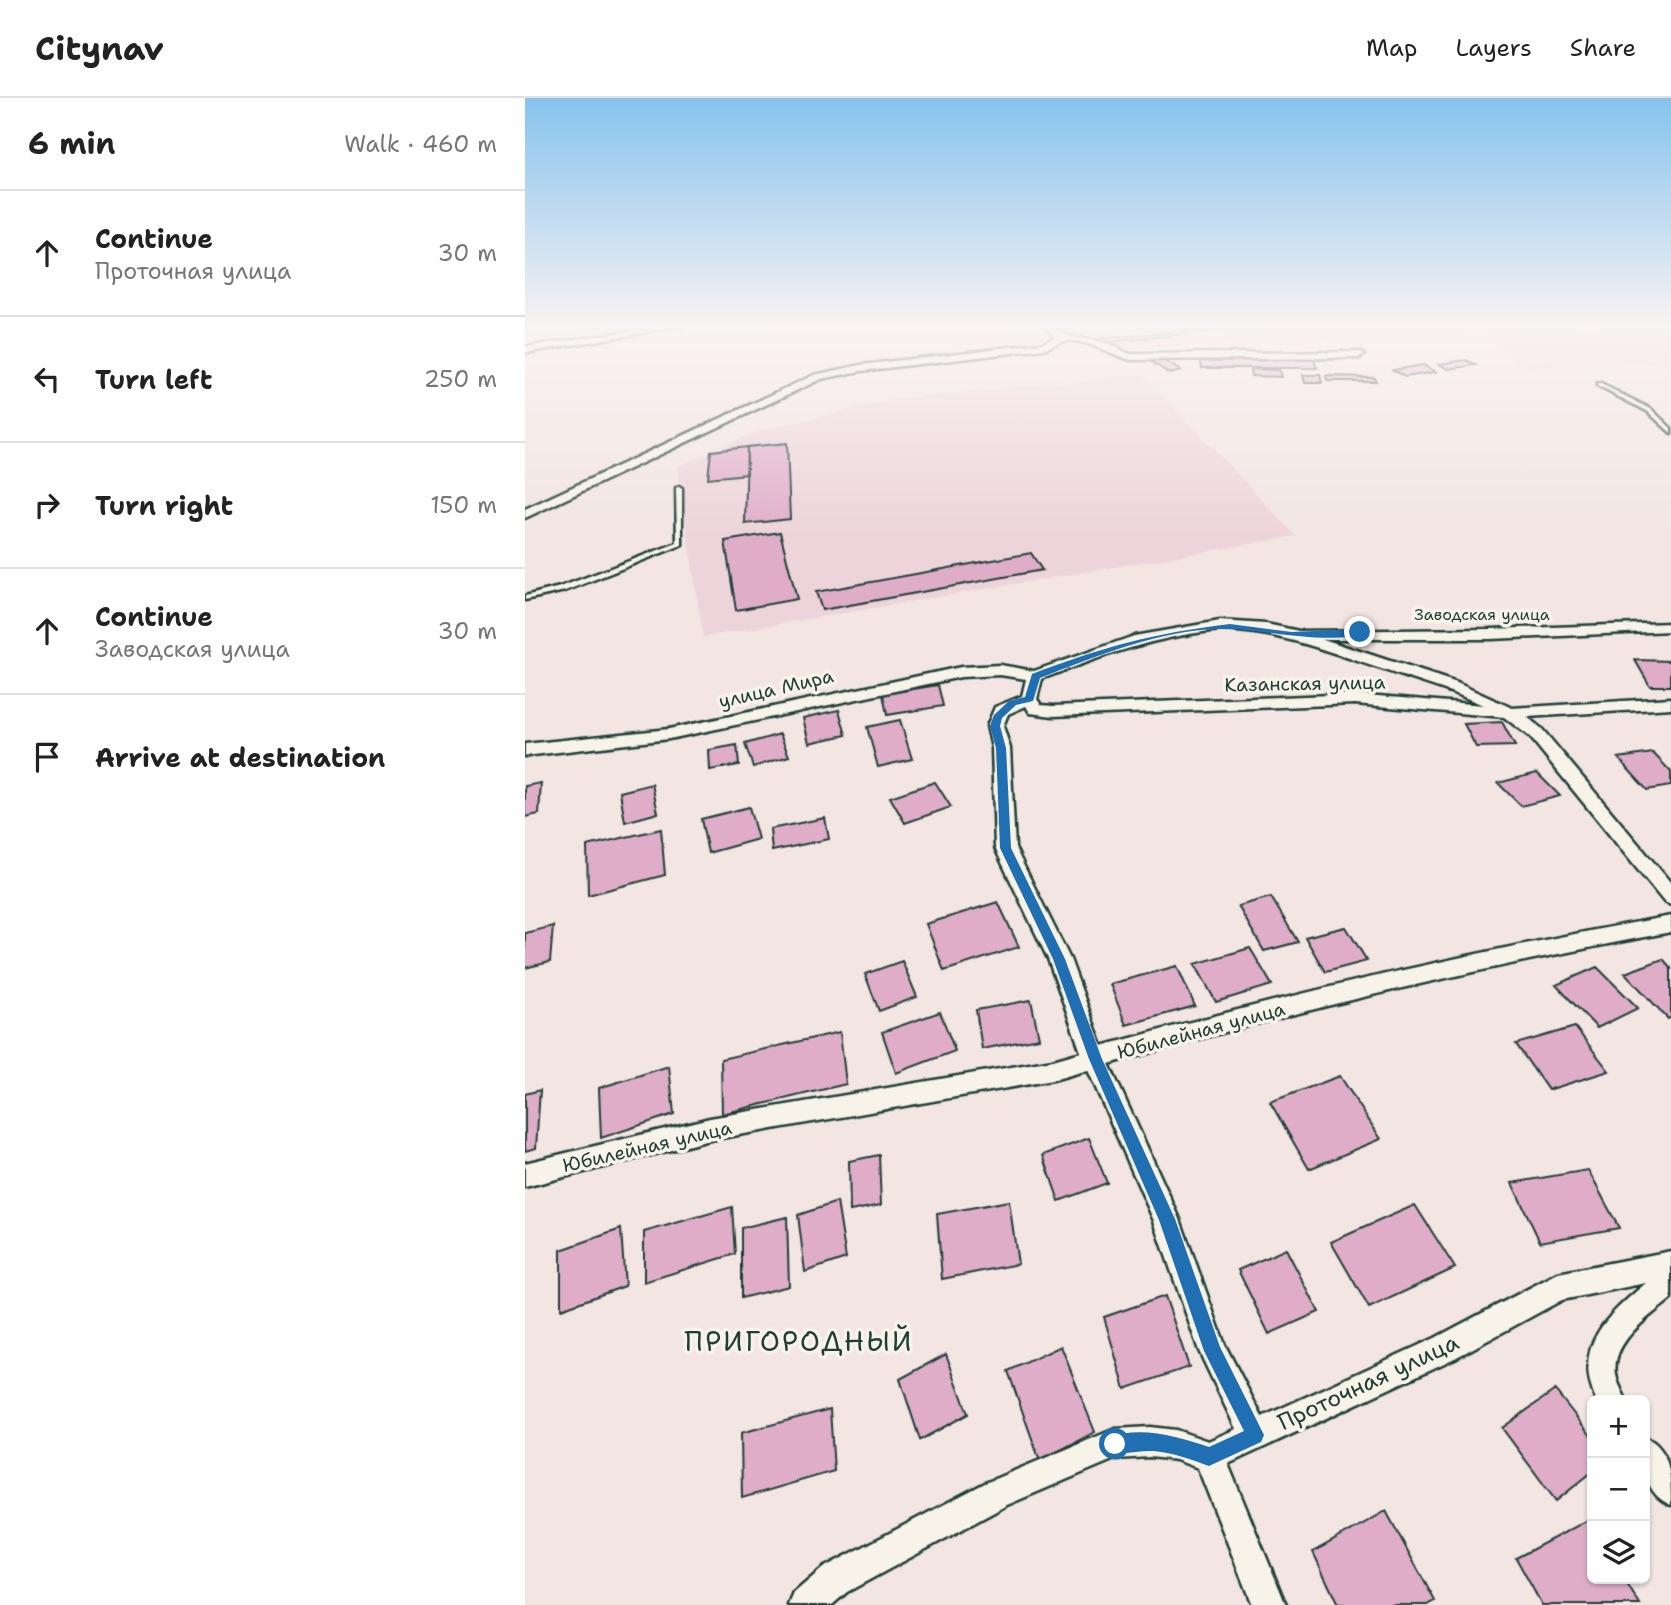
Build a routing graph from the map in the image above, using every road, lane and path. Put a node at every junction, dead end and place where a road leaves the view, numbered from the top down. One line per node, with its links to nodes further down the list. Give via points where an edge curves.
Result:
1 (777, 396): 5 (street)
2 (1622, 396): 3 (lane, via 1649,410)
3 (1671, 431)
4 (679, 488): 6 (lane, via 680,544 562,589)
5 (525, 514)
6 (525, 598)
7 (1671, 627): 8 (street, Заводская улица)
8 (1292, 635): 9 (street, via 1247,626 1164,634); 12 (street, via 1442,682)
9 (1035, 676): 10 (street); 13 (street, улица Мира, via 1000,670 961,672 669,734)
10 (1029, 699): 12 (street, Казанская улица, via 1036,709 1053,711 1355,699); 16 (street, via 1001,711 995,726 1001,748 1005,848 1059,959)
11 (1671, 703): 12 (street, Казанская улица)
12 (1515, 713): 14 (street)
13 (525, 751)
14 (1671, 897)
15 (1671, 924): 16 (street, Юбилейная улица, via 1545,947 1205,1027)
16 (1095, 1059): 17 (street, Юбилейная улица, via 710,1129); 21 (street, via 1167,1219 1213,1351)
17 (525, 1175)
18 (1671, 1265): 21 (street, Проточная улица, via 1558,1287 1445,1348)
19 (1671, 1281): 20 (street, via 1615,1329 1604,1348 1598,1367)
20 (1608, 1395)
21 (1255, 1435): 22 (street, Проточная улица)
22 (1209, 1457): 25 (street, via 1176,1445 1115,1444 996,1494 835,1580); 26 (street)
23 (1649, 1458): 24 (street)
24 (1671, 1489)
25 (806, 1605)
26 (1269, 1605)

